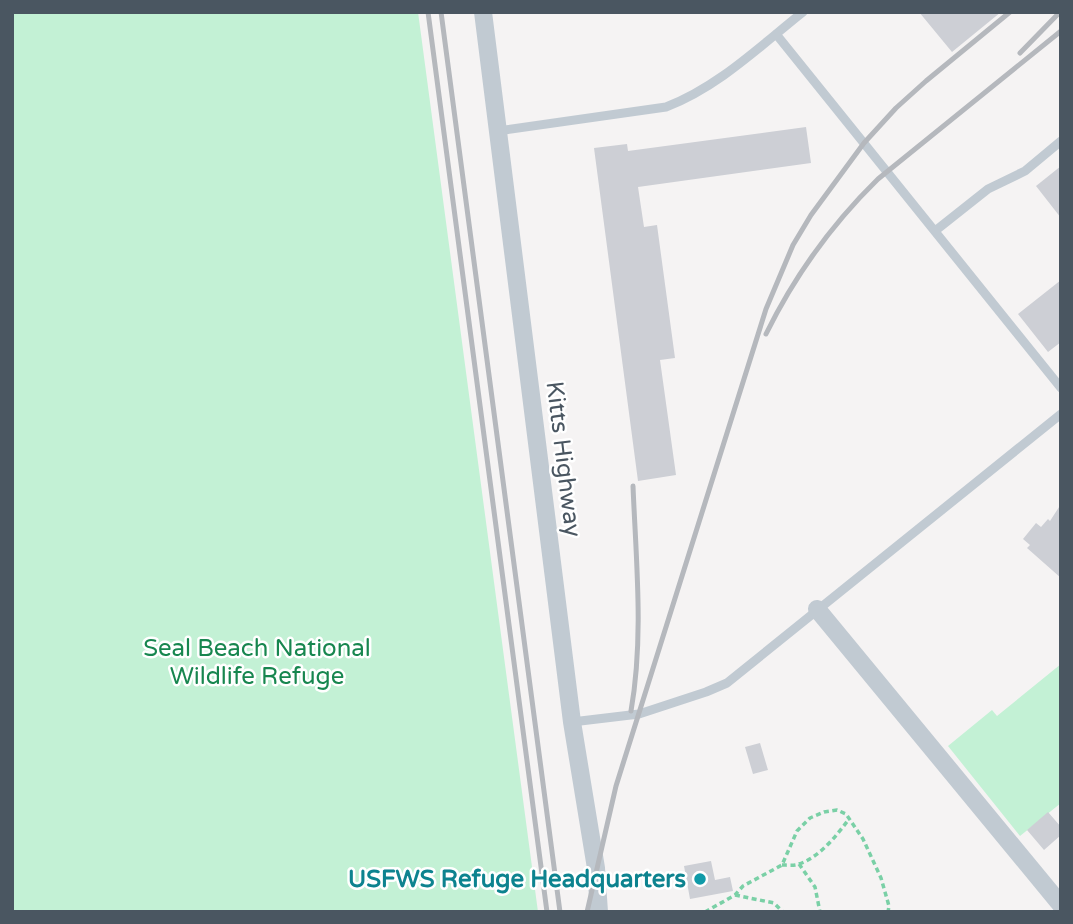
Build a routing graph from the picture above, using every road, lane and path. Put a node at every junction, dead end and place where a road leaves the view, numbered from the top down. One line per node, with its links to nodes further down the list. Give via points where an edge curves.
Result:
1 (483, 12): 4 (street, Kitts Highway)
2 (803, 12): 3 (lane)
3 (776, 34): 4 (lane, via 712,85 666,107); 6 (lane)
4 (498, 131): 10 (street, Kitts Highway)
5 (1061, 141): 6 (lane)
6 (935, 231): 7 (lane)
7 (1061, 388)
8 (1061, 414): 9 (lane)
9 (817, 609): 10 (lane, via 727,682 706,692 639,714); 15 (street)
10 (572, 722): 17 (street, Kitts Highway)
11 (849, 819): 12 (path, via 835,838); 13 (path, via 837,810 810,818 797,831); 20 (path, via 881,878)
12 (799, 864): 13 (path); 19 (path, via 815,887)
13 (782, 865): 14 (path)
14 (735, 895): 16 (path, via 774,903); 18 (path)
15 (1061, 905)
16 (780, 911)
17 (599, 912)
18 (705, 912)
19 (820, 912)
20 (888, 912)

